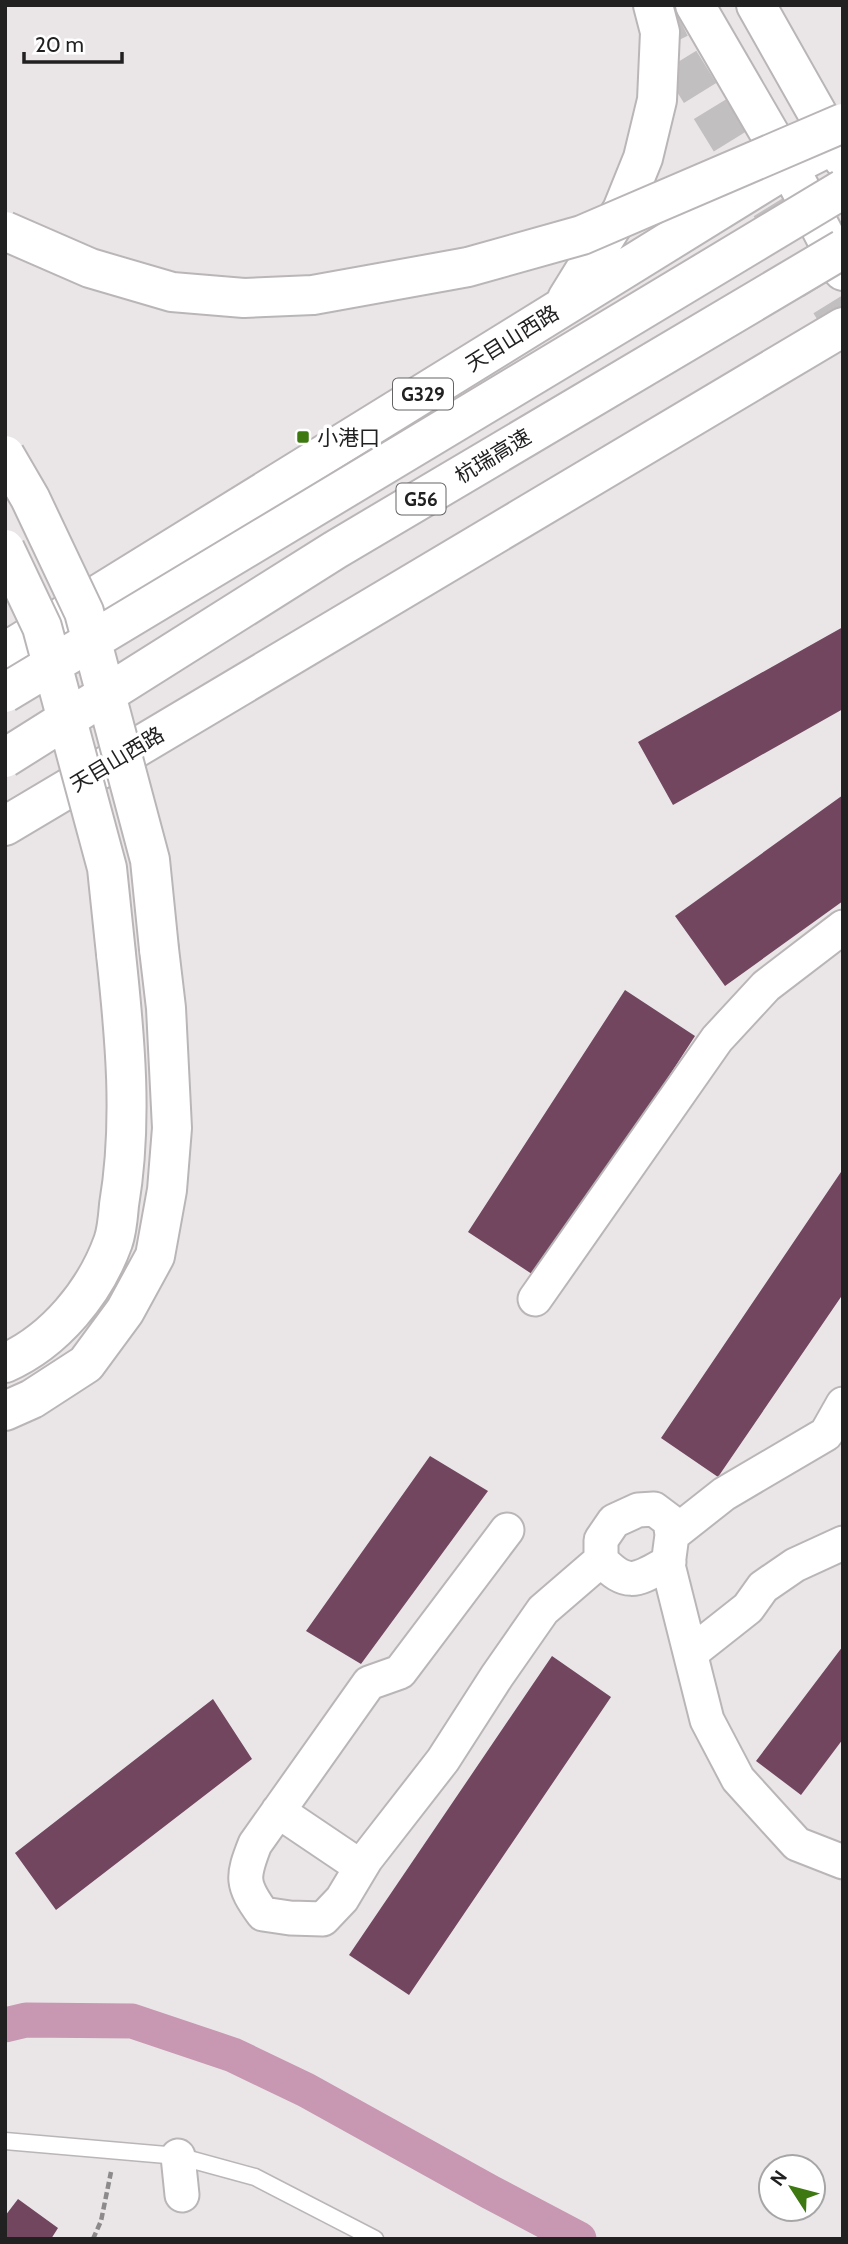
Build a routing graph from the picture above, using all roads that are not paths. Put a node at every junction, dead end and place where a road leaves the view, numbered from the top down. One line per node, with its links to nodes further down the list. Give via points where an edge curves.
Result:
1 (653, 5): 10 (highway, via 660,32 657,100 643,158 622,210)
2 (695, 5): 5 (highway)
3 (756, 5): 4 (highway)
4 (841, 141): 5 (highway, 天目山西路 / G329); 7 (highway, bridge, via 582,235 468,267 313,295 244,298 173,292 90,268)
5 (789, 167): 9 (highway); 10 (highway, 天目山西路 / G329)
6 (843, 189): 15 (highway, G56, bridge)
7 (5, 231)
8 (843, 249): 16 (highway, 杭瑞高速 / G56, bridge, via 335,550)
9 (843, 271)
10 (561, 308): 14 (highway, 天目山西路 / G329)
11 (843, 327): 17 (highway, 天目山西路)
12 (5, 455): 22 (highway, bridge, via 84,612 150,860 166,1007 172,1128 155,1256 125,1311 86,1364)
13 (5, 549): 20 (highway, bridge, via 42,627 107,868 128,1127 114,1241 89,1290 55,1331)
14 (5, 652)
15 (5, 693)
16 (5, 758)
17 (5, 826)
18 (843, 927): 19 (street, via 766,986 717,1039)
19 (535, 1299)
20 (5, 1363)
21 (843, 1404): 25 (street, via 826,1434 724,1494)
22 (5, 1411)
23 (507, 1530): 28 (street, via 400,1672 369,1684)
24 (843, 1543): 27 (street, via 795,1565 763,1587 748,1608)
25 (670, 1548): 26 (street, via 638,1579 616,1576); 26 (street, via 670,1521 654,1509 638,1510 614,1521 601,1540); 27 (street)
26 (601, 1560): 30 (street, via 544,1610 436,1770)
27 (691, 1653): 29 (street, via 707,1720 738,1779 797,1844)
28 (278, 1811): 30 (street); 30 (street, via 255,1844 245,1870 248,1894 263,1914 323,1919 342,1899)
29 (843, 1862)
30 (361, 1867)
31 (5, 2141): 32 (lane)
32 (178, 2156): 33 (street); 34 (lane, via 255,2177)
33 (182, 2195)
34 (375, 2239)

